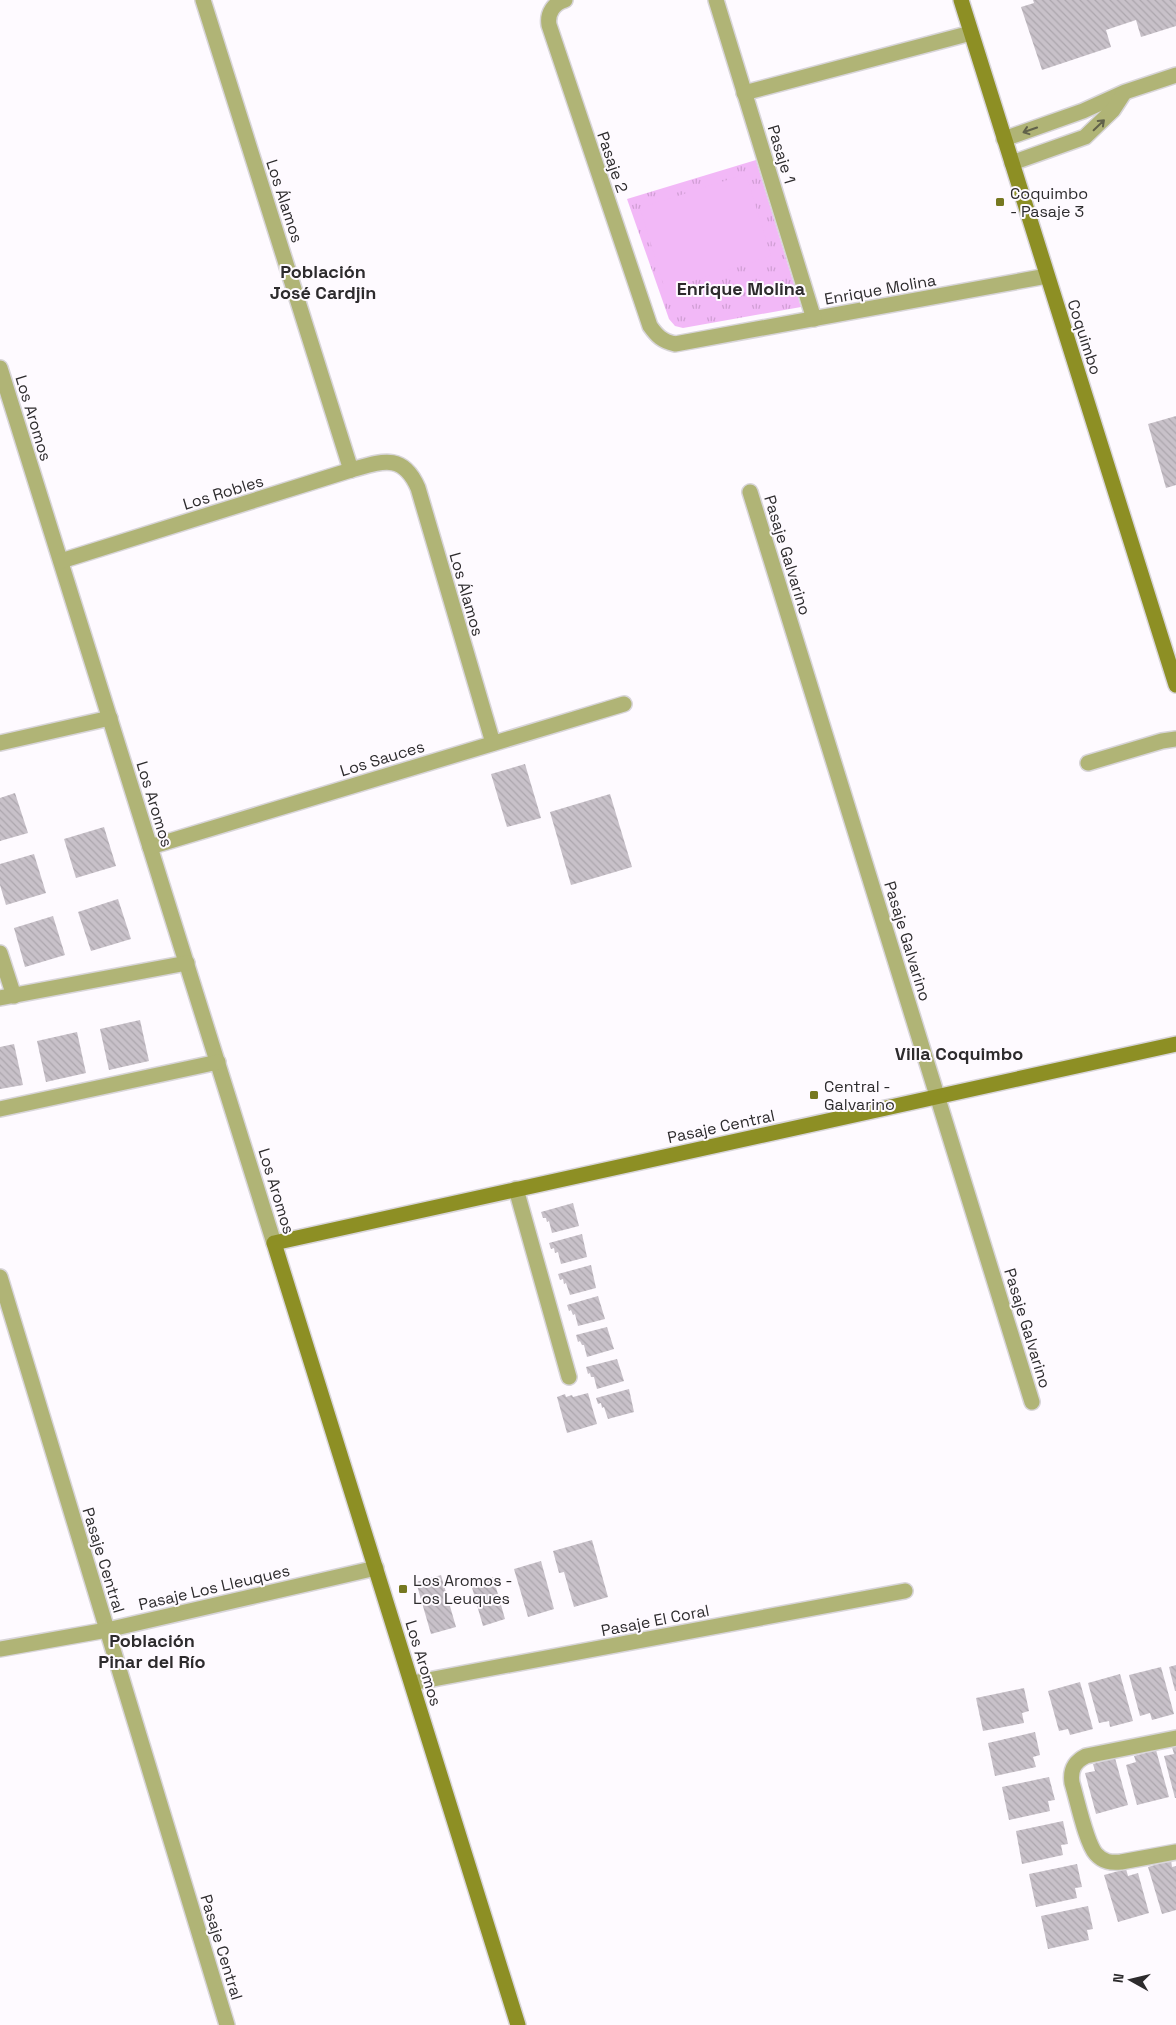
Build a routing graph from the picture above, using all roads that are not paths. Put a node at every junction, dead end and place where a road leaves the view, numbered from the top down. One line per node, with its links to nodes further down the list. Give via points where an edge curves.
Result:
1 (203, 0): 16 (street, Los Álamos)
2 (565, 0): 13 (street, Pasaje 2, via 552,9 549,25 650,326)
3 (716, 0): 8 (street, Pasaje 1)
4 (961, 0): 5 (street, Coquimbo)
5 (971, 33): 8 (street); 9 (street, Coquimbo)
6 (1176, 75): 7 (street)
7 (1125, 92): 9 (street, one-way to 9, via 1083,112); 10 (street, one-way to 7, via 1084,137 1113,110)
8 (744, 93): 12 (street, Pasaje 1)
9 (1004, 138): 10 (street, Coquimbo)
10 (1012, 163): 11 (street, Coquimbo)
11 (1047, 276): 12 (street, Enrique Molina); 19 (street, Coquimbo)
12 (814, 319): 13 (street, Enrique Molina, via 675,344)
13 (660, 338)
14 (0, 368): 18 (street, Los Aromos)
15 (397, 463): 16 (street, Los Robles, via 376,463); 24 (street, Los Álamos, via 412,474 418,488)
16 (352, 470): 18 (street, Los Robles)
17 (750, 492): 32 (street, Pasaje Galvarino)
18 (61, 561): 21 (street, Los Aromos)
19 (1176, 685)
20 (624, 704): 24 (street, Los Sauces)
21 (110, 718): 23 (street); 26 (street, Los Aromos)
22 (1176, 739): 25 (street)
23 (0, 743)
24 (493, 743): 26 (street, Los Sauces)
25 (1088, 763)
26 (150, 847): 28 (street, Los Aromos)
27 (0, 953): 29 (street)
28 (187, 963): 29 (street); 31 (street, Los Aromos)
29 (7, 997)
30 (1176, 1044): 32 (street, Pasaje Central)
31 (218, 1062): 33 (street); 35 (street, Los Aromos)
32 (938, 1096): 34 (street, Pasaje Central); 38 (street, Pasaje Galvarino)
33 (0, 1109)
34 (516, 1190): 35 (street, Pasaje Central); 37 (street)
35 (274, 1243): 39 (street, Los Aromos)
36 (0, 1277): 41 (street, Pasaje Central)
37 (569, 1377)
38 (1032, 1402)
39 (376, 1568): 41 (street, Pasaje Los Lleuques); 43 (street, Los Aromos)
40 (904, 1591): 43 (street, Pasaje El Coral)
41 (107, 1630): 42 (street, Pasaje Los Lleuques); 46 (street, Pasaje Central)
42 (0, 1649)
43 (412, 1683): 47 (street, Los Aromos)
44 (1176, 1738): 45 (street, via 1086,1756 1074,1765 1071,1774 1092,1848 1103,1860 1112,1863)
45 (1176, 1852)
46 (227, 2025)
47 (518, 2025)

